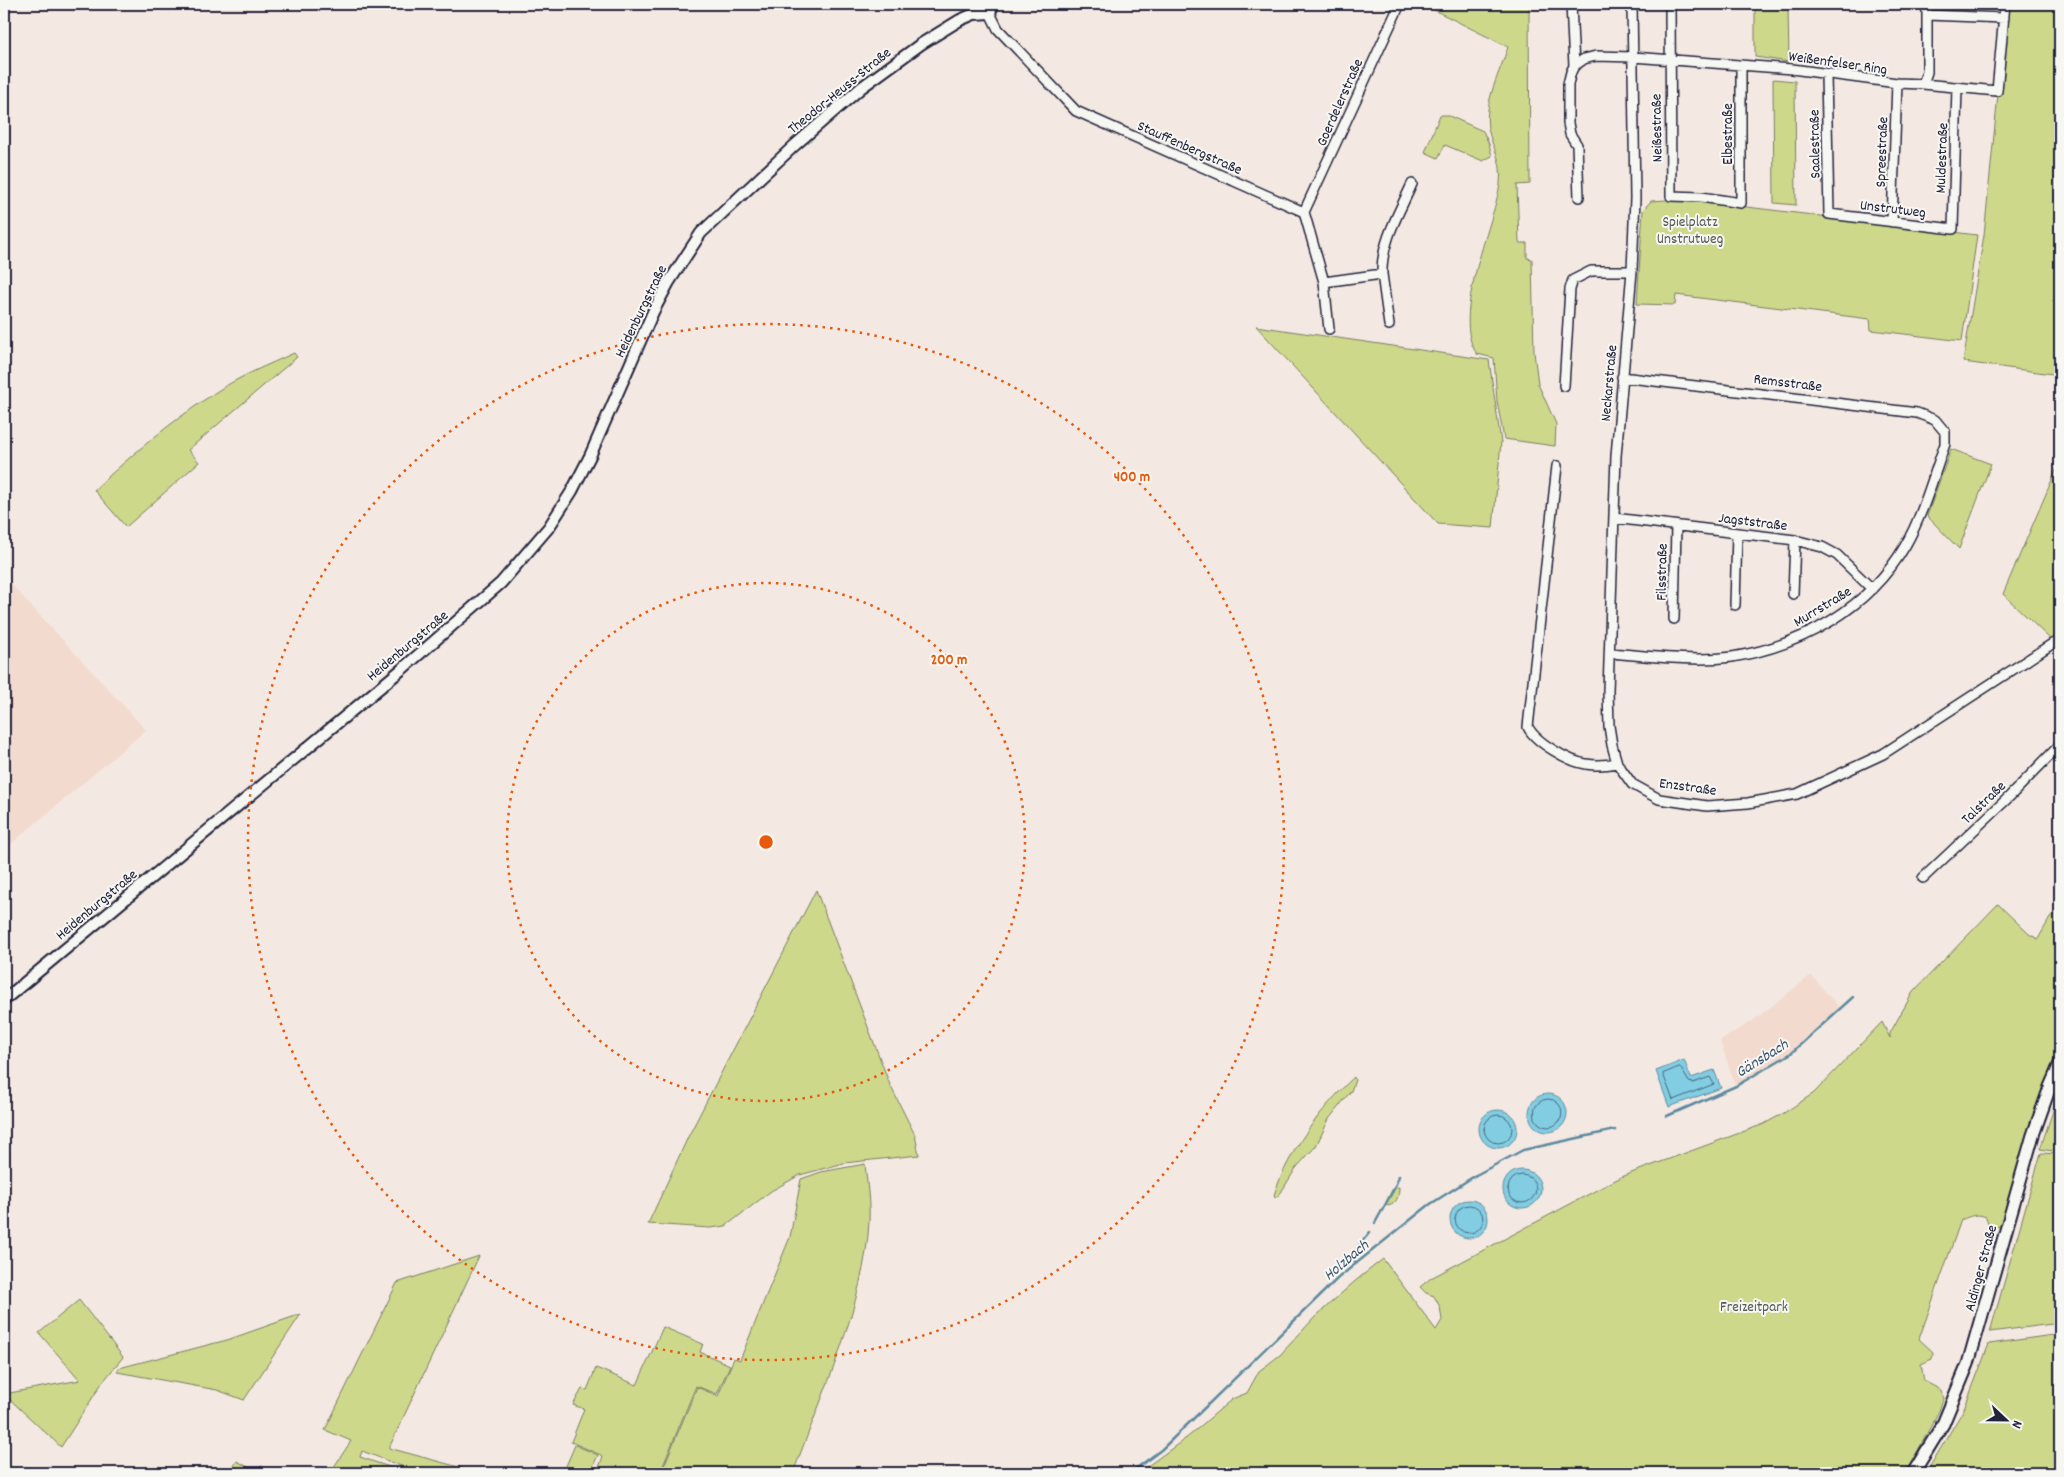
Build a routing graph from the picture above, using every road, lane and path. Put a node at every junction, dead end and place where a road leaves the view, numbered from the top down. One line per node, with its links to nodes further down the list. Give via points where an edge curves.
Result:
1 (1400, 4): 21 (street, Goerdelerstraße)
2 (1570, 4): 13 (street)
3 (1632, 4): 10 (street, Neckarstraße)
4 (1670, 4): 11 (street)
5 (1927, 4): 8 (street)
6 (2005, 4): 9 (street)
7 (991, 8): 21 (street, Stauffenbergstraße, via 998,29 1076,111); 23 (street, Theodor-Heuss-Straße, via 960,20 869,82)
8 (1927, 15): 9 (street); 16 (street, via 1927,72)
9 (2004, 18): 17 (street, Weißenfelser Ring, via 1997,91)
10 (1633, 56): 11 (street, Weißenfelser Ring); 13 (street, Weißenfelser Ring, via 1596,56); 26 (street, Neckarstraße, via 1635,198)
11 (1669, 60): 12 (street, Weißenfelser Ring); 20 (street, Neißestraße, via 1671,196)
12 (1741, 65): 14 (street, Weißenfelser Ring); 20 (street, Elbestraße)
13 (1574, 66): 19 (street, via 1568,84 1568,123 1577,145)
14 (1826, 75): 15 (street, Weißenfelser Ring); 22 (street, Saalestraße)
15 (1897, 83): 16 (street, Weißenfelser Ring); 24 (street, Spreestraße)
16 (1923, 84): 17 (street, Weißenfelser Ring)
17 (1957, 87): 25 (street, Muldestraße)
18 (1412, 184): 27 (street, via 1386,243)
19 (1579, 197)
20 (1741, 203)
21 (1304, 212): 28 (street)
22 (1829, 214): 24 (street, Unstrutweg)
23 (714, 219): 48 (street, Heidenburgstraße, via 693,244 653,312 572,491 518,566 401,670)
24 (1892, 222): 25 (street, Unstrutweg)
25 (1953, 229)
26 (1632, 271): 31 (street, Neckarstraße); 32 (street, via 1591,271 1573,280)
27 (1382, 274): 28 (street); 29 (street)
28 (1324, 282): 30 (street)
29 (1388, 325)
30 (1329, 329)
31 (1622, 377): 33 (street, Remsstraße, via 1904,410 1935,420); 35 (street, Neckarstraße)
32 (1564, 386)
33 (1945, 432): 39 (street, Murrstraße, via 1945,444 1906,544)
34 (1558, 466): 46 (street, via 1528,727 1531,734 1543,743 1575,761 1601,766)
35 (1614, 518): 36 (street, Jagststraße); 44 (street, Neckarstraße)
36 (1676, 526): 37 (street, Jagststraße); 42 (street, Filsstraße)
37 (1737, 533): 38 (street, Jagststraße); 41 (street)
38 (1795, 540): 39 (street, Jagststraße, via 1837,555); 40 (street)
39 (1872, 589): 44 (street, Murrstraße, via 1849,610 1820,626 1783,644 1760,650 1722,657)
40 (1793, 594)
41 (1735, 605)
42 (1674, 619)
43 (2060, 641): 46 (street, Enzstraße, via 1883,754 1797,794 1748,804 1707,806 1659,799 1632,784)
44 (1611, 654): 46 (street, Neckarstraße, via 1609,726)
45 (2060, 745): 47 (street, Talstraße, via 2009,798)
46 (1617, 763)
47 (1923, 878)
48 (4, 1000)
49 (2060, 1064): 50 (main road, Aldinger Straße, via 2033,1135 1968,1364 1943,1424)
50 (1913, 1473)

